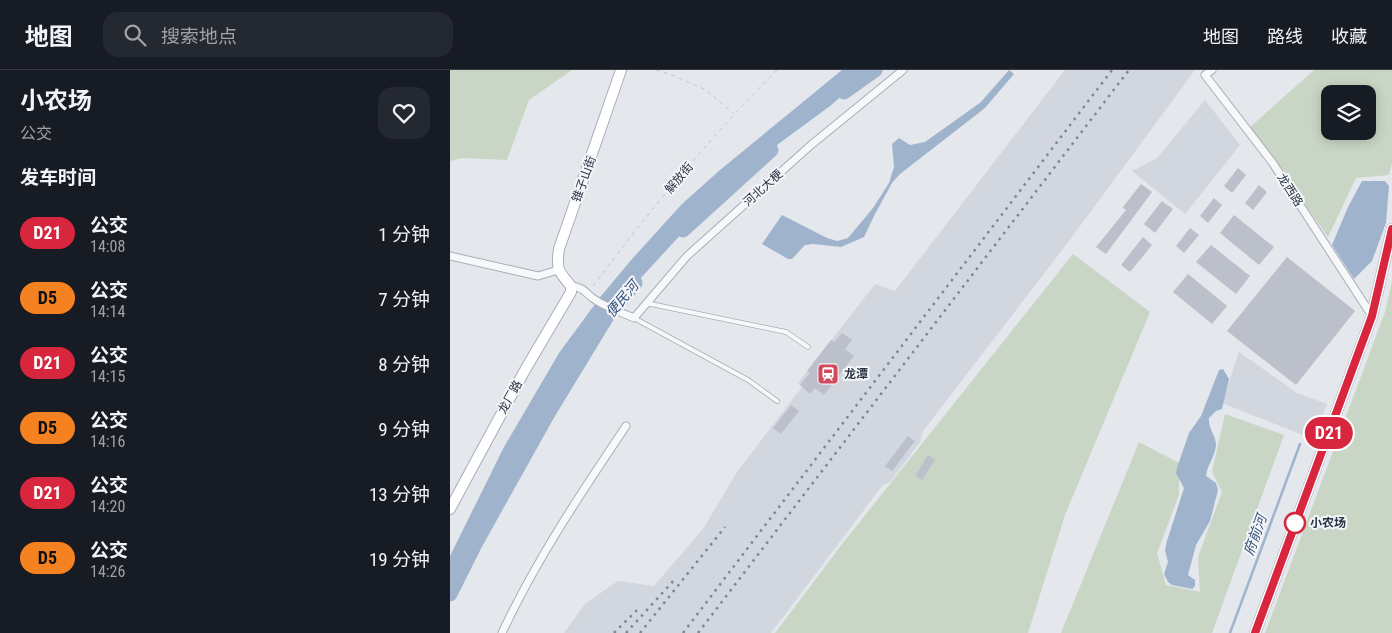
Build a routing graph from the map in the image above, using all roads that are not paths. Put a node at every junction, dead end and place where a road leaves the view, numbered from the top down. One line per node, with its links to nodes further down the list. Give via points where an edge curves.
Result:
1 (622, 70): 6 (street, 锥子山街, via 563,234)
2 (903, 70): 8 (street, 河北大梗, via 811,145 687,256)
3 (1212, 70): 9 (street, 龙西路, via 1205,75 1272,162)
4 (1392, 229): 9 (street)
5 (450, 256): 6 (street, via 538,276)
6 (558, 270): 7 (street)
7 (571, 286): 10 (street, via 580,287 595,300); 14 (street, 龙厂路, via 568,297)
8 (646, 304): 10 (street, 河北大梗); 11 (lane, via 786,332)
9 (1372, 316): 16 (street)
10 (634, 318): 12 (lane, via 748,380)
11 (808, 347)
12 (777, 401)
13 (626, 426): 15 (street, via 543,554)
14 (450, 509)
15 (502, 633)
16 (1255, 633)

